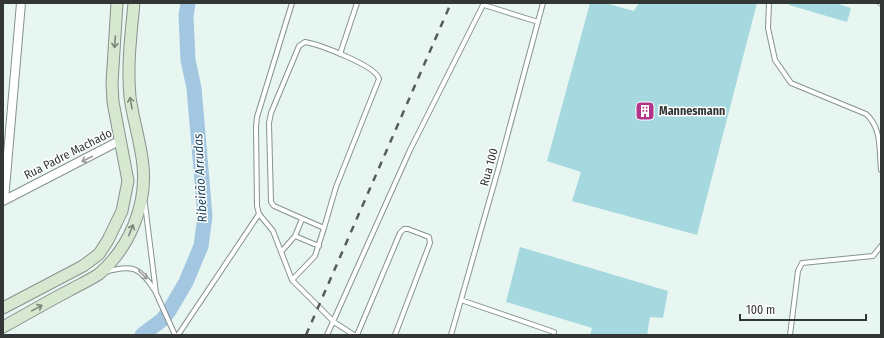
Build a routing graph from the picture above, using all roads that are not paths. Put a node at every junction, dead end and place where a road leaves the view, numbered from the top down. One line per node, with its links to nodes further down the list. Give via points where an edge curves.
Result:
1 (21, 3): 14 (street)
2 (117, 3): 11 (main road, one-way to 11, via 112,83 113,102)
3 (134, 3): 13 (main road, one-way to 3, via 143,166 130,96 129,59)
4 (292, 3): 15 (lane, via 256,127 256,206)
5 (357, 3): 10 (lane)
6 (543, 3): 9 (lane, Rua 100)
7 (769, 3): 12 (lane, via 768,28 775,60 791,83 866,114 873,121 878,129)
8 (484, 4): 9 (lane); 27 (lane, via 410,150)
9 (538, 22): 25 (lane, Rua 100)
10 (340, 54): 16 (lane, via 305,42 299,46 271,112 271,202 274,206); 17 (lane, via 376,71 379,79 336,187)
11 (122, 140): 14 (street, Rua Padre Machado, one-way to 14); 26 (main road, via 128,181 122,211 99,254 83,266)
12 (881, 170)
13 (144, 193): 22 (main road, one-way to 13, via 128,237); 24 (lane)
14 (3, 200)
15 (259, 214): 21 (lane, via 273,231); 30 (lane)
16 (302, 219): 17 (lane); 18 (lane)
17 (324, 228): 19 (lane)
18 (295, 236): 19 (lane); 21 (lane)
19 (319, 246): 23 (lane, via 310,263)
20 (881, 246): 35 (lane, via 873,256 802,263 798,271)
21 (281, 252): 23 (lane)
22 (97, 275): 24 (lane, one-way to 24, via 122,267 135,268 145,275); 28 (main road, one-way to 22)
23 (292, 280): 27 (lane)
24 (156, 293): 30 (lane)
25 (461, 300): 29 (lane); 34 (lane, Rua 100)
26 (3, 308)
27 (334, 322): 31 (lane); 32 (lane)
28 (3, 327)
29 (554, 332)
30 (177, 335)
31 (327, 335)
32 (355, 335): 33 (lane, via 404,229 429,237 430,243)
33 (395, 335)
34 (450, 335)
35 (790, 335)

